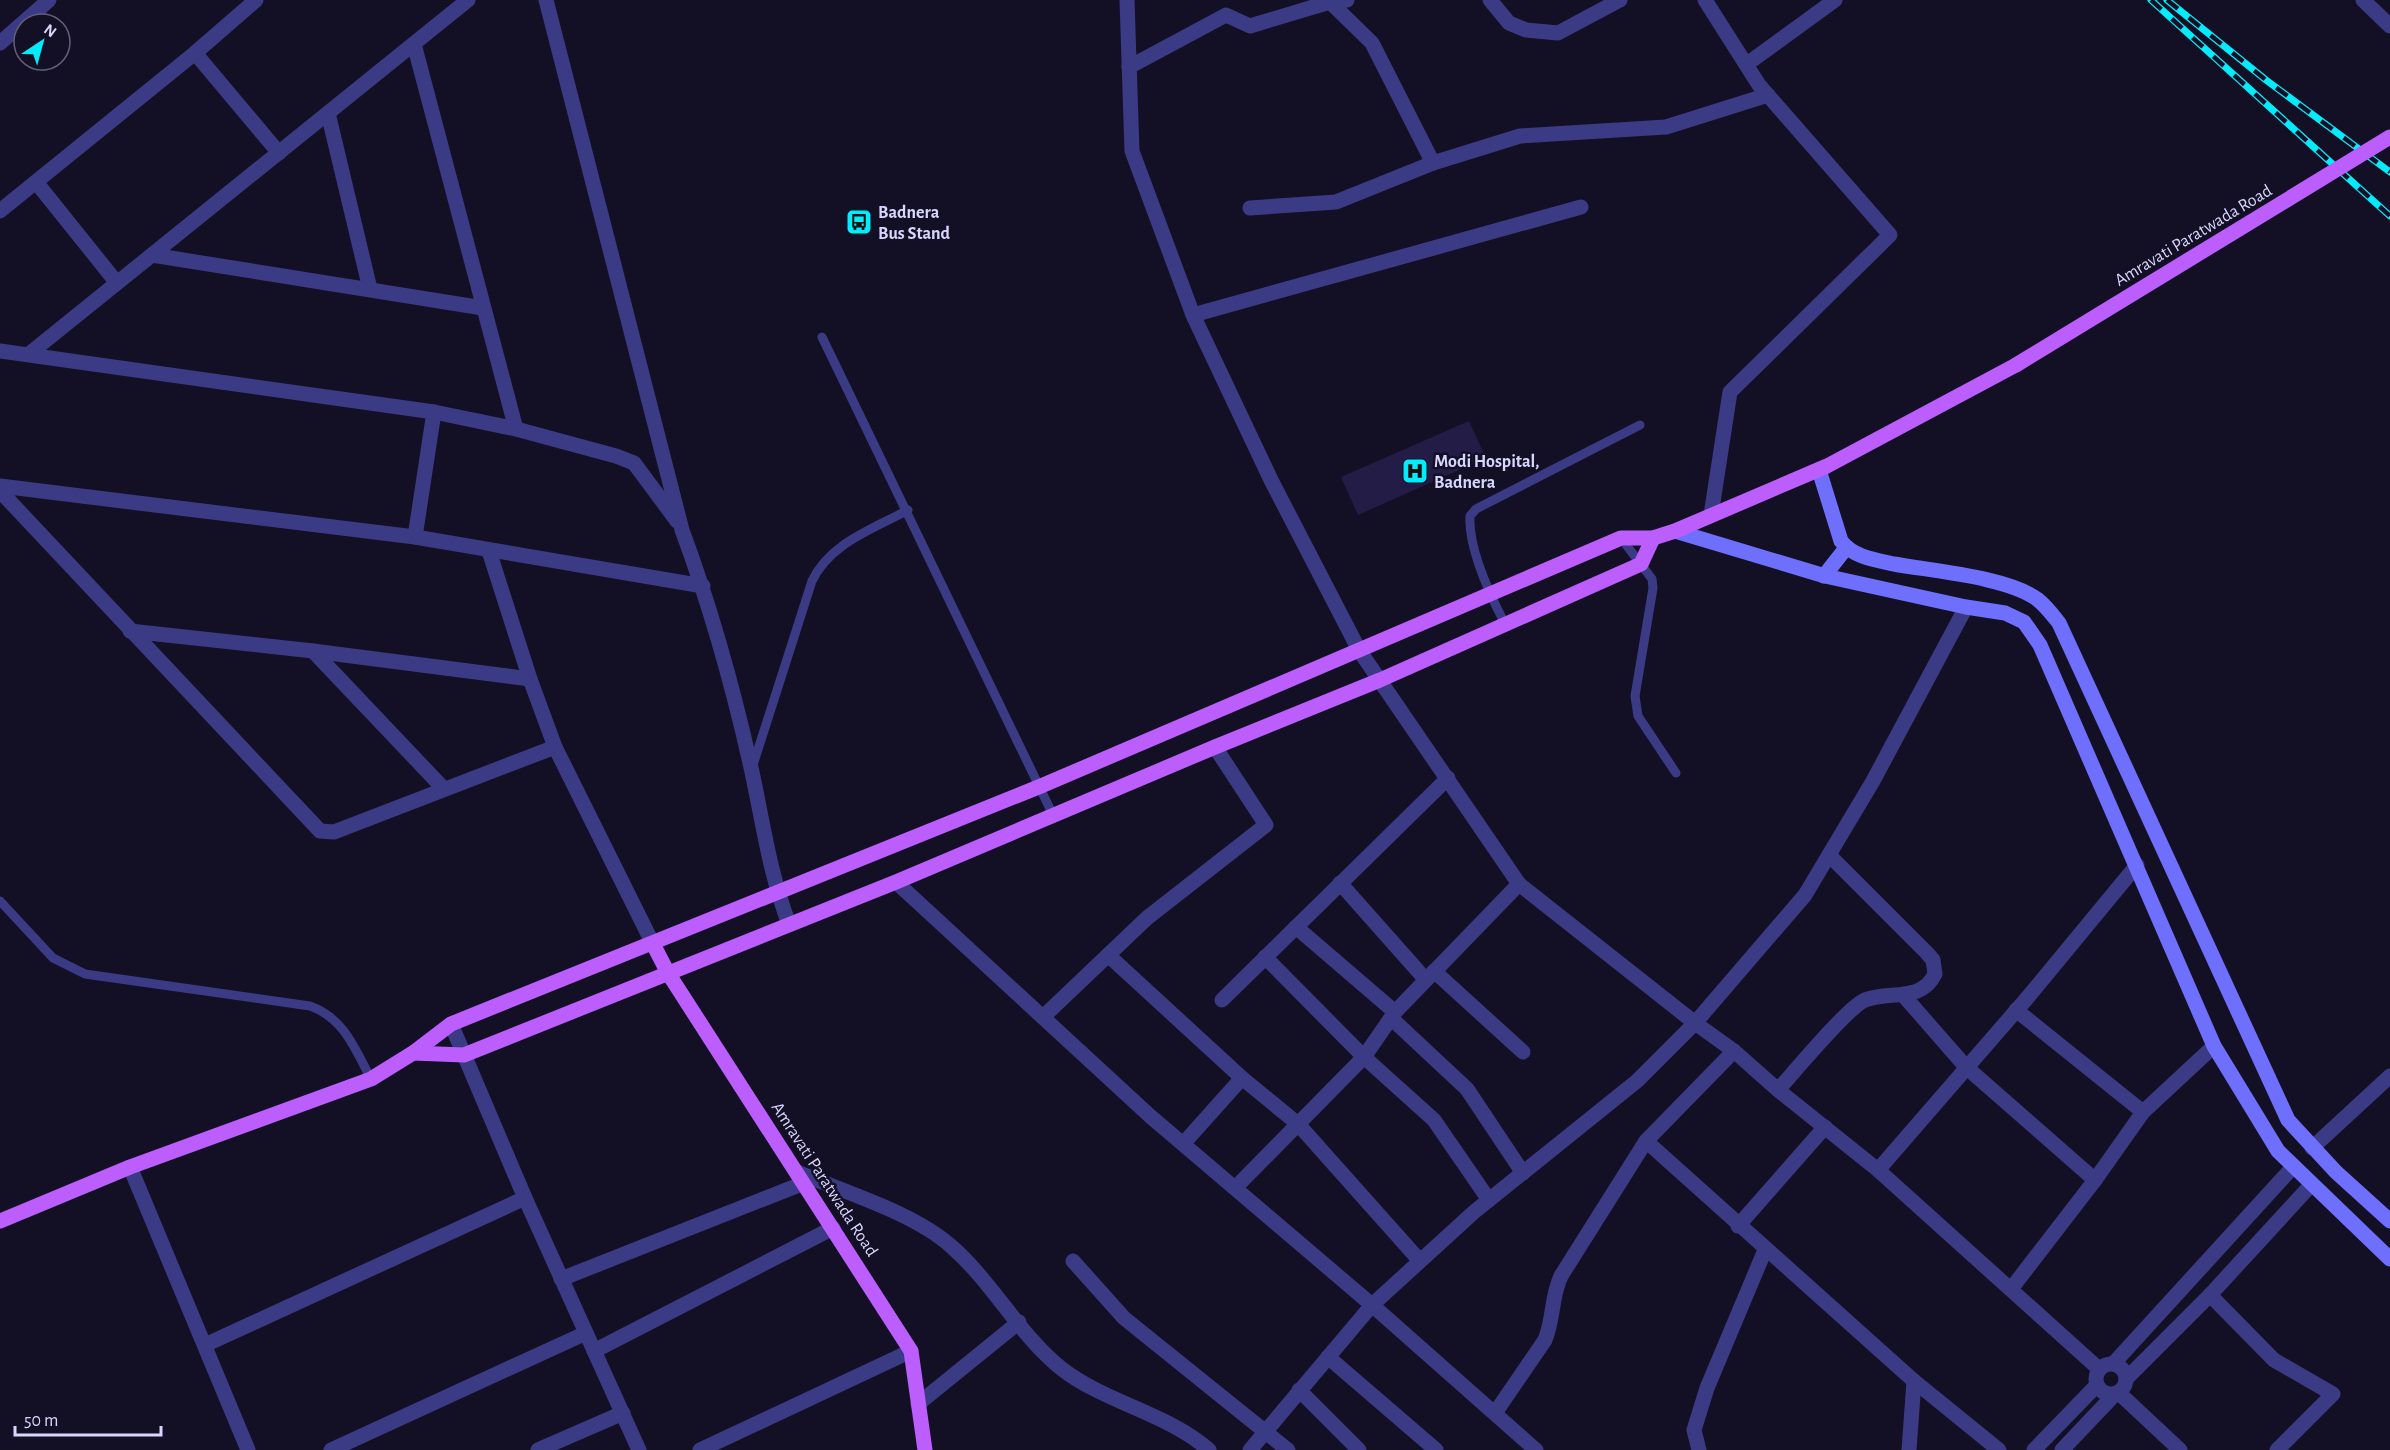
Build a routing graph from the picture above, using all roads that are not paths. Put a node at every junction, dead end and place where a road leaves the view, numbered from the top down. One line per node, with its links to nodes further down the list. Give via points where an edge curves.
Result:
1 (49, 0): 15 (street)
2 (256, 0): 17 (street)
3 (468, 0): 16 (street)
4 (546, 0): 45 (street)
5 (1347, 0): 12 (street)
6 (1490, 0): 7 (street, via 1509,23 1526,30 1558,33)
7 (1620, 0)
8 (1705, 0): 18 (street)
9 (1835, 0): 18 (street)
10 (2363, 0): 14 (street)
11 (1129, 1): 19 (street)
12 (1330, 2): 13 (street, via 1250,26); 24 (street, via 1372,43)
13 (1226, 7): 19 (street)
14 (2390, 26)
15 (0, 43)
16 (414, 44): 21 (street); 32 (street)
17 (195, 53): 23 (street); 25 (street)
18 (1747, 64): 20 (street)
19 (1129, 67): 33 (street, via 1132,151)
20 (1768, 95): 24 (street, via 1666,127 1520,136); 44 (street, via 1890,235 1730,392)
21 (328, 113): 23 (street); 31 (street)
22 (2390, 137): 40 (main road, Amravati Paratwada Road, bridge, via 2016,365)
23 (279, 153): 29 (street)
24 (1432, 163): 27 (street, via 1336,202)
25 (36, 182): 28 (street); 30 (street)
26 (1581, 207): 33 (street)
27 (1250, 208)
28 (0, 211)
29 (152, 255): 30 (street); 31 (street)
30 (117, 283): 36 (street)
31 (370, 289): 32 (street)
32 (483, 308): 39 (street)
33 (1193, 315): 59 (street, via 1271,480)
34 (822, 337): 43 (lane)
35 (0, 351): 36 (street)
36 (29, 354): 37 (street)
37 (434, 412): 39 (street); 47 (street)
38 (1640, 425): 55 (lane, via 1476,509 1470,516 1469,528)
39 (516, 429): 45 (street, via 634,464)
40 (1819, 470): 44 (main road, Amravati Paratwada Road); 50 (street)
41 (0, 486): 47 (street)
42 (0, 491): 58 (street)
43 (908, 510): 65 (lane, via 831,552 819,565); 68 (lane)
44 (1711, 515): 46 (main road, Amravati Paratwada Road)
45 (682, 530): 54 (street)
46 (1676, 531): 49 (main road, Amravati Paratwada Road); 53 (street)
47 (416, 537): 51 (street)
48 (1621, 538): 49 (main road, Amravati Paratwada Road); 52 (lane); 55 (main road)
49 (1653, 538): 52 (main road)
50 (1846, 548): 53 (street); 108 (street, via 1879,561 2010,586 2037,599 2049,610 2094,698 2288,1120)
51 (489, 550): 54 (street); 61 (street)
52 (1641, 564): 57 (main road); 66 (lane, via 1652,579 1653,588 1635,696 1638,716)
53 (1824, 576): 56 (street)
54 (703, 586): 65 (street)
55 (1489, 594): 57 (lane); 59 (main road)
56 (1966, 607): 71 (street, via 1874,781); 72 (street, via 2005,613 2031,630)
57 (1505, 624): 62 (main road)
58 (130, 631): 60 (street); 69 (street, via 320,831 334,832)
59 (1359, 650): 62 (street); 68 (main road)
60 (313, 651): 61 (street); 69 (street)
61 (530, 680): 63 (street)
62 (1380, 680): 64 (main road); 67 (street)
63 (555, 747): 69 (street); 80 (street)
64 (1215, 747): 70 (main road); 81 (street, via 1266,825 1147,918)
65 (751, 770): 76 (street)
66 (1676, 773)
67 (1448, 778): 74 (street); 75 (street)
68 (1041, 786): 70 (lane); 76 (main road)
69 (444, 789)
70 (1053, 815): 73 (main road)
71 (1829, 855): 85 (street, via 1933,960 1932,980); 90 (street, via 1805,895)
72 (2137, 865): 87 (street); 92 (street)
73 (896, 882): 78 (main road); 89 (street)
74 (1340, 884): 79 (street); 84 (street)
75 (1519, 884): 84 (street); 90 (street)
76 (776, 890): 78 (street); 80 (main road)
77 (0, 901): 101 (lane, via 53,958 86,974 323,1011 344,1029)
78 (789, 924): 83 (main road)
79 (1296, 927): 82 (street); 88 (street)
80 (653, 944): 83 (main road, Amravati Paratwada Road); 91 (main road)
81 (1108, 955): 89 (street); 100 (street)
82 (1265, 957): 86 (street); 97 (street)
83 (668, 974): 96 (main road); 113 (main road, Amravati Paratwada Road)
84 (1430, 975): 88 (street); 94 (street)
85 (1904, 996): 98 (street); 102 (street, via 1863,1001)
86 (1222, 1000)
87 (2016, 1010): 98 (street); 103 (street)
88 (1393, 1015): 97 (street); 112 (street, via 1467,1089)
89 (1043, 1017): 107 (street)
90 (1695, 1023): 93 (street); 112 (street, via 1638,1082)
91 (451, 1024): 95 (main road); 96 (street)
92 (2214, 1046): 103 (street); 110 (street, via 2278,1150)
93 (1734, 1051): 102 (street); 106 (street)
94 (1523, 1052)
95 (413, 1053): 96 (main road); 101 (main road)
96 (464, 1055): 117 (street)
97 (1364, 1057): 104 (street); 118 (street, via 1434,1120)
98 (1966, 1067): 111 (street); 114 (street)
99 (2390, 1076): 108 (street)
100 (1242, 1078): 104 (street); 107 (street)
101 (371, 1079): 109 (main road)
102 (1778, 1090): 105 (street)
103 (2143, 1112): 114 (street)
104 (1298, 1124): 116 (street); 126 (street)
105 (1825, 1128): 111 (street); 121 (street)
106 (1646, 1141): 121 (street); 144 (street, via 1558,1283 1545,1340)
107 (1183, 1144): 116 (street)
108 (2312, 1148): 120 (street)
109 (130, 1167): 119 (main road); 133 (street)
110 (2293, 1167): 115 (street); 137 (street)
111 (1878, 1170): 128 (street)
112 (1523, 1173): 118 (street)
113 (801, 1178): 122 (main road, Amravati Paratwada Road); 127 (street); 131 (street, via 912,1221 940,1236 964,1257)
114 (2095, 1180): 128 (street)
115 (2311, 1185): 124 (street); 129 (street)
116 (1235, 1188): 130 (street)
117 (525, 1198): 127 (street); 133 (street)
118 (1489, 1200): 126 (street)
119 (0, 1221)
120 (2390, 1221)
121 (1738, 1226): 123 (street)
122 (833, 1228): 134 (street); 135 (main road, Amravati Paratwada Road)
123 (1765, 1250): 138 (street); 158 (street, via 1707,1388 1694,1430)
124 (2390, 1259)
125 (1073, 1261): 145 (street, via 1129,1323)
126 (1420, 1262): 130 (street)
127 (561, 1279): 132 (street)
128 (2011, 1289): 137 (street)
129 (2210, 1295): 140 (street); 164 (street, via 2274,1360 2333,1394)
130 (1372, 1305): 136 (street); 144 (street)
131 (1019, 1322): 142 (street); 152 (street, via 1054,1363 1072,1376 1179,1430)
132 (586, 1333): 134 (street); 147 (street)
133 (205, 1345): 146 (street)
134 (594, 1351): 143 (street)
135 (912, 1352): 142 (main road, Amravati Paratwada Road); 150 (street)
136 (1328, 1357): 141 (street); 156 (street)
137 (2106, 1366): 139 (street, via 2095,1378); 140 (street, via 2122,1369)
138 (1914, 1381): 159 (street); 160 (street)
139 (2096, 1386): 140 (street, via 2105,1394); 161 (street)
140 (2120, 1389): 162 (street); 163 (street)
141 (1299, 1390): 145 (street); 155 (street)
142 (918, 1404): 151 (main road, Amravati Paratwada Road)
143 (623, 1413): 148 (street); 149 (street)
144 (1495, 1413): 157 (street)
145 (1266, 1430): 153 (street); 154 (street)
146 (248, 1450)
147 (330, 1450)
148 (538, 1450)
149 (639, 1450)
150 (700, 1450)
151 (925, 1450)
152 (1209, 1450)
153 (1250, 1450)
154 (1288, 1450)
155 (1359, 1450)
156 (1436, 1450)
157 (1535, 1450)
158 (1699, 1450)
159 (1909, 1450)
160 (1999, 1450)
161 (2034, 1450)
162 (2062, 1450)
163 (2180, 1450)
164 (2277, 1450)

